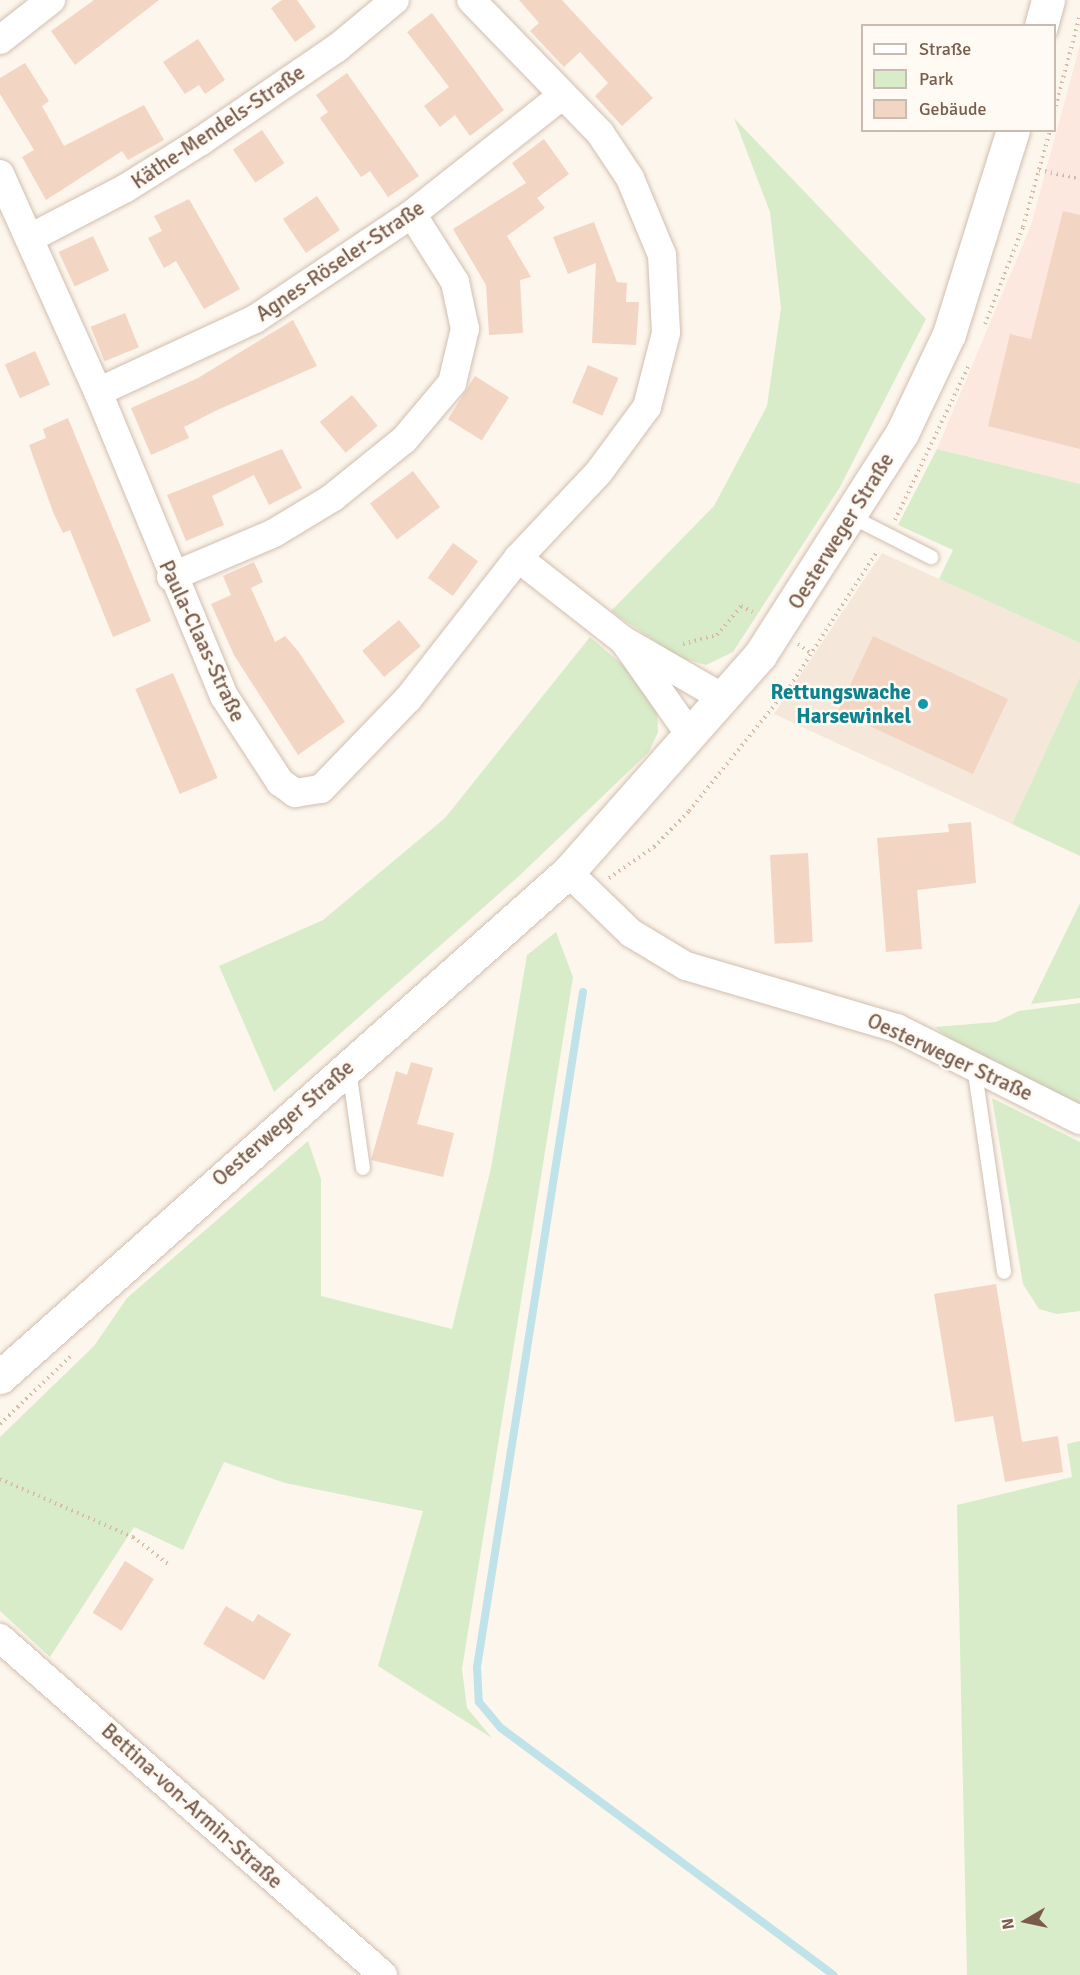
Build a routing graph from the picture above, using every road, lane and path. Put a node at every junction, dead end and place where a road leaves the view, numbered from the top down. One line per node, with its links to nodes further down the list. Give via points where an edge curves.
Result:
1 (51, 0): 7 (street)
2 (395, 0): 15 (street, Käthe-Mendels-Straße, via 337,48 201,141 126,188)
3 (471, 0): 8 (street)
4 (1048, 0): 6 (street)
5 (1080, 15): 9 (path)
6 (1042, 24)
7 (0, 40)
8 (560, 97): 14 (street, Agnes-Röseler-Straße); 19 (street, via 600,133 630,177 662,255 666,333 647,407 599,472)
9 (1056, 105)
10 (1012, 132): 17 (street, Oesterweger Straße, via 949,334 902,433)
11 (1039, 170): 13 (path)
12 (0, 174): 15 (street, Paula-Claas-Straße)
13 (1080, 179)
14 (412, 214): 16 (street, Agnes-Röseler-Straße, via 255,319); 20 (street, via 455,282 465,329 452,383 404,440 332,498 274,533)
15 (30, 238): 16 (street, Paula-Claas-Straße)
16 (98, 392): 20 (street, Paula-Claas-Straße)
17 (852, 517): 18 (lane); 21 (street, Oesterweger Straße)
18 (930, 557)
19 (518, 558): 20 (street, Paula-Claas-Straße, via 365,746 321,789 295,793 253,748); 22 (street)
20 (171, 577)
21 (778, 630): 23 (path, via 741,606 705,642); 24 (path); 25 (street, Oesterweger Straße)
22 (623, 640): 25 (street); 26 (street)
23 (673, 641)
24 (812, 654)
25 (723, 698): 26 (street, Oesterweger Straße)
26 (691, 736): 27 (street, Oesterweger Straße)
27 (568, 872): 28 (street, Oesterweger Straße, via 631,933 686,966 864,1016); 29 (street, Oesterweger Straße)
28 (974, 1066): 30 (street, Oesterweger Straße); 32 (lane)
29 (348, 1067): 31 (lane); 33 (street, Oesterweger Straße)
30 (1080, 1120)
31 (363, 1168)
32 (1004, 1272)
33 (0, 1377)
34 (0, 1479): 35 (path, via 133,1537)
35 (168, 1564)
36 (0, 1638): 37 (street, Bettina-von-Armin-Straße)
37 (382, 1975)

